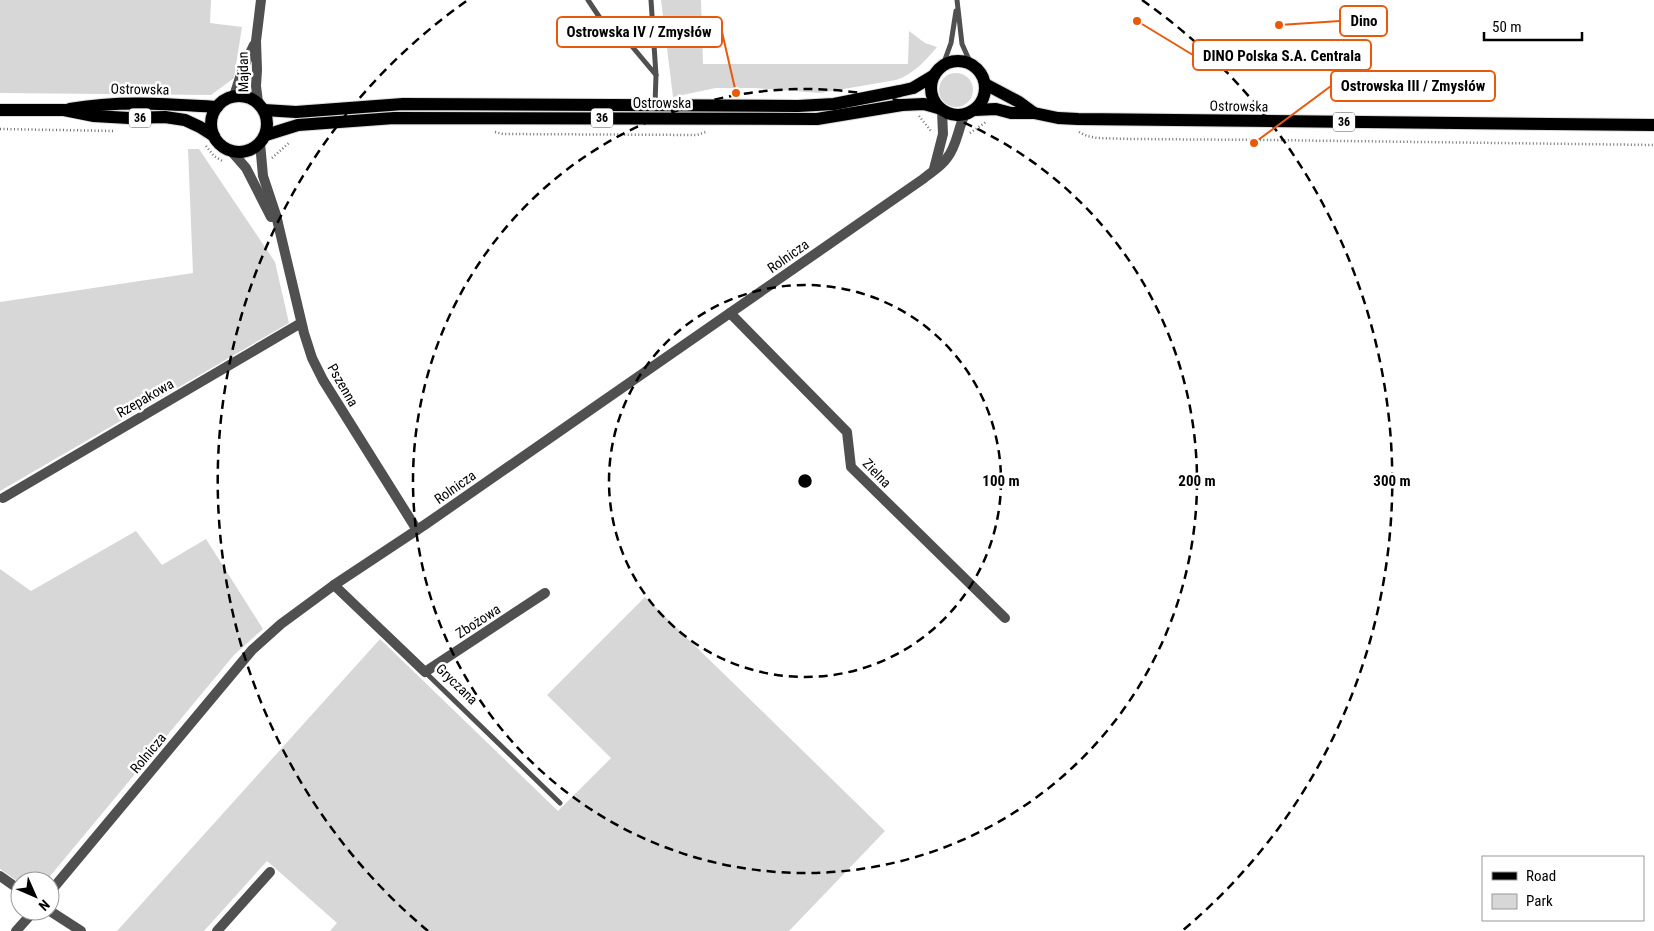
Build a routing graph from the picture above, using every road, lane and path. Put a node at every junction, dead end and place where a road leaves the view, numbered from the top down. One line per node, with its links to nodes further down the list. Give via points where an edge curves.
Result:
1 (261, 0): 5 (street, Majdan)
2 (588, 0): 8 (lane, via 600,18 630,44)
3 (651, 0): 8 (lane)
4 (957, 2): 6 (lane, via 962,44); 7 (lane, via 951,43)
5 (256, 41): 11 (street, Majdan); 13 (street, Majdan, via 256,86)
6 (971, 64): 7 (main road, via 957,61); 10 (main road, 36, via 979,70)
7 (943, 65): 9 (main road, 36)
8 (656, 75): 12 (lane)
9 (933, 76): 12 (main road, Ostrowska / 36, via 912,88 834,104); 15 (main road, via 930,90)
10 (985, 84): 18 (main road, via 983,98); 20 (main road, Ostrowska / 36)
11 (234, 96): 13 (main road, 36, via 249,97); 14 (main road)
12 (655, 105): 13 (main road, Ostrowska / 36, via 403,104 296,112)
13 (261, 106): 29 (main road, via 268,125)
14 (217, 107): 17 (main road, Ostrowska / 36, via 131,103 95,104); 30 (main road, via 211,121)
15 (940, 109): 18 (main road, 36, via 956,116); 28 (street, via 944,124); 29 (main road, Ostrowska / 36, via 924,104 902,105 818,119 394,118 298,126)
16 (0, 110): 17 (main road, Ostrowska / 36)
17 (64, 110): 30 (main road, Ostrowska / 36, via 94,116 185,120 200,127)
18 (970, 112): 20 (main road, Ostrowska / 36, via 996,109); 32 (street, Rolnicza, via 960,126)
19 (913, 113): 28 (path, via 926,122 934,135)
20 (1034, 113): 22 (main road, Ostrowska / 36, via 1083,119)
21 (993, 118): 32 (path, via 962,140)
22 (1654, 125)
23 (0, 129): 27 (path)
24 (489, 130): 25 (path, via 503,134 696,135)
25 (710, 130)
26 (1073, 130): 33 (path, via 1097,138 1132,139)
27 (116, 131)
28 (942, 137): 37 (street)
29 (263, 139): 34 (main road, 36, via 248,151); 35 (street, Pszenna)
30 (209, 140): 34 (main road, 36); 36 (path, via 214,156 236,171)
31 (292, 140): 35 (path)
32 (956, 140): 37 (street, Rolnicza, via 949,157)
33 (1654, 145)
34 (232, 152): 36 (street, Pszenna)
35 (261, 164): 38 (street, Pszenna)
36 (246, 168): 38 (street, Pszenna)
37 (934, 169): 39 (street, Rolnicza)
38 (282, 237): 40 (street, Pszenna)
39 (730, 313): 42 (street, Rolnicza); 45 (street, Zielna, via 847,432 851,467)
40 (301, 323): 41 (street, Rzepakowa); 42 (street, Pszenna, via 323,380)
41 (3, 498)
42 (417, 530): 43 (street, Rolnicza)
43 (334, 585): 46 (street, Gryczana); 49 (street, Rolnicza, via 252,650)
44 (545, 593): 46 (street, Zbożowa)
45 (1006, 618)
46 (425, 672): 47 (lane, Gryczana)
47 (560, 803)
48 (270, 872): 54 (street)
49 (60, 880)
50 (60, 917): 53 (street)
51 (25, 921): 52 (street)
52 (16, 931)
53 (81, 931)
54 (217, 931)

